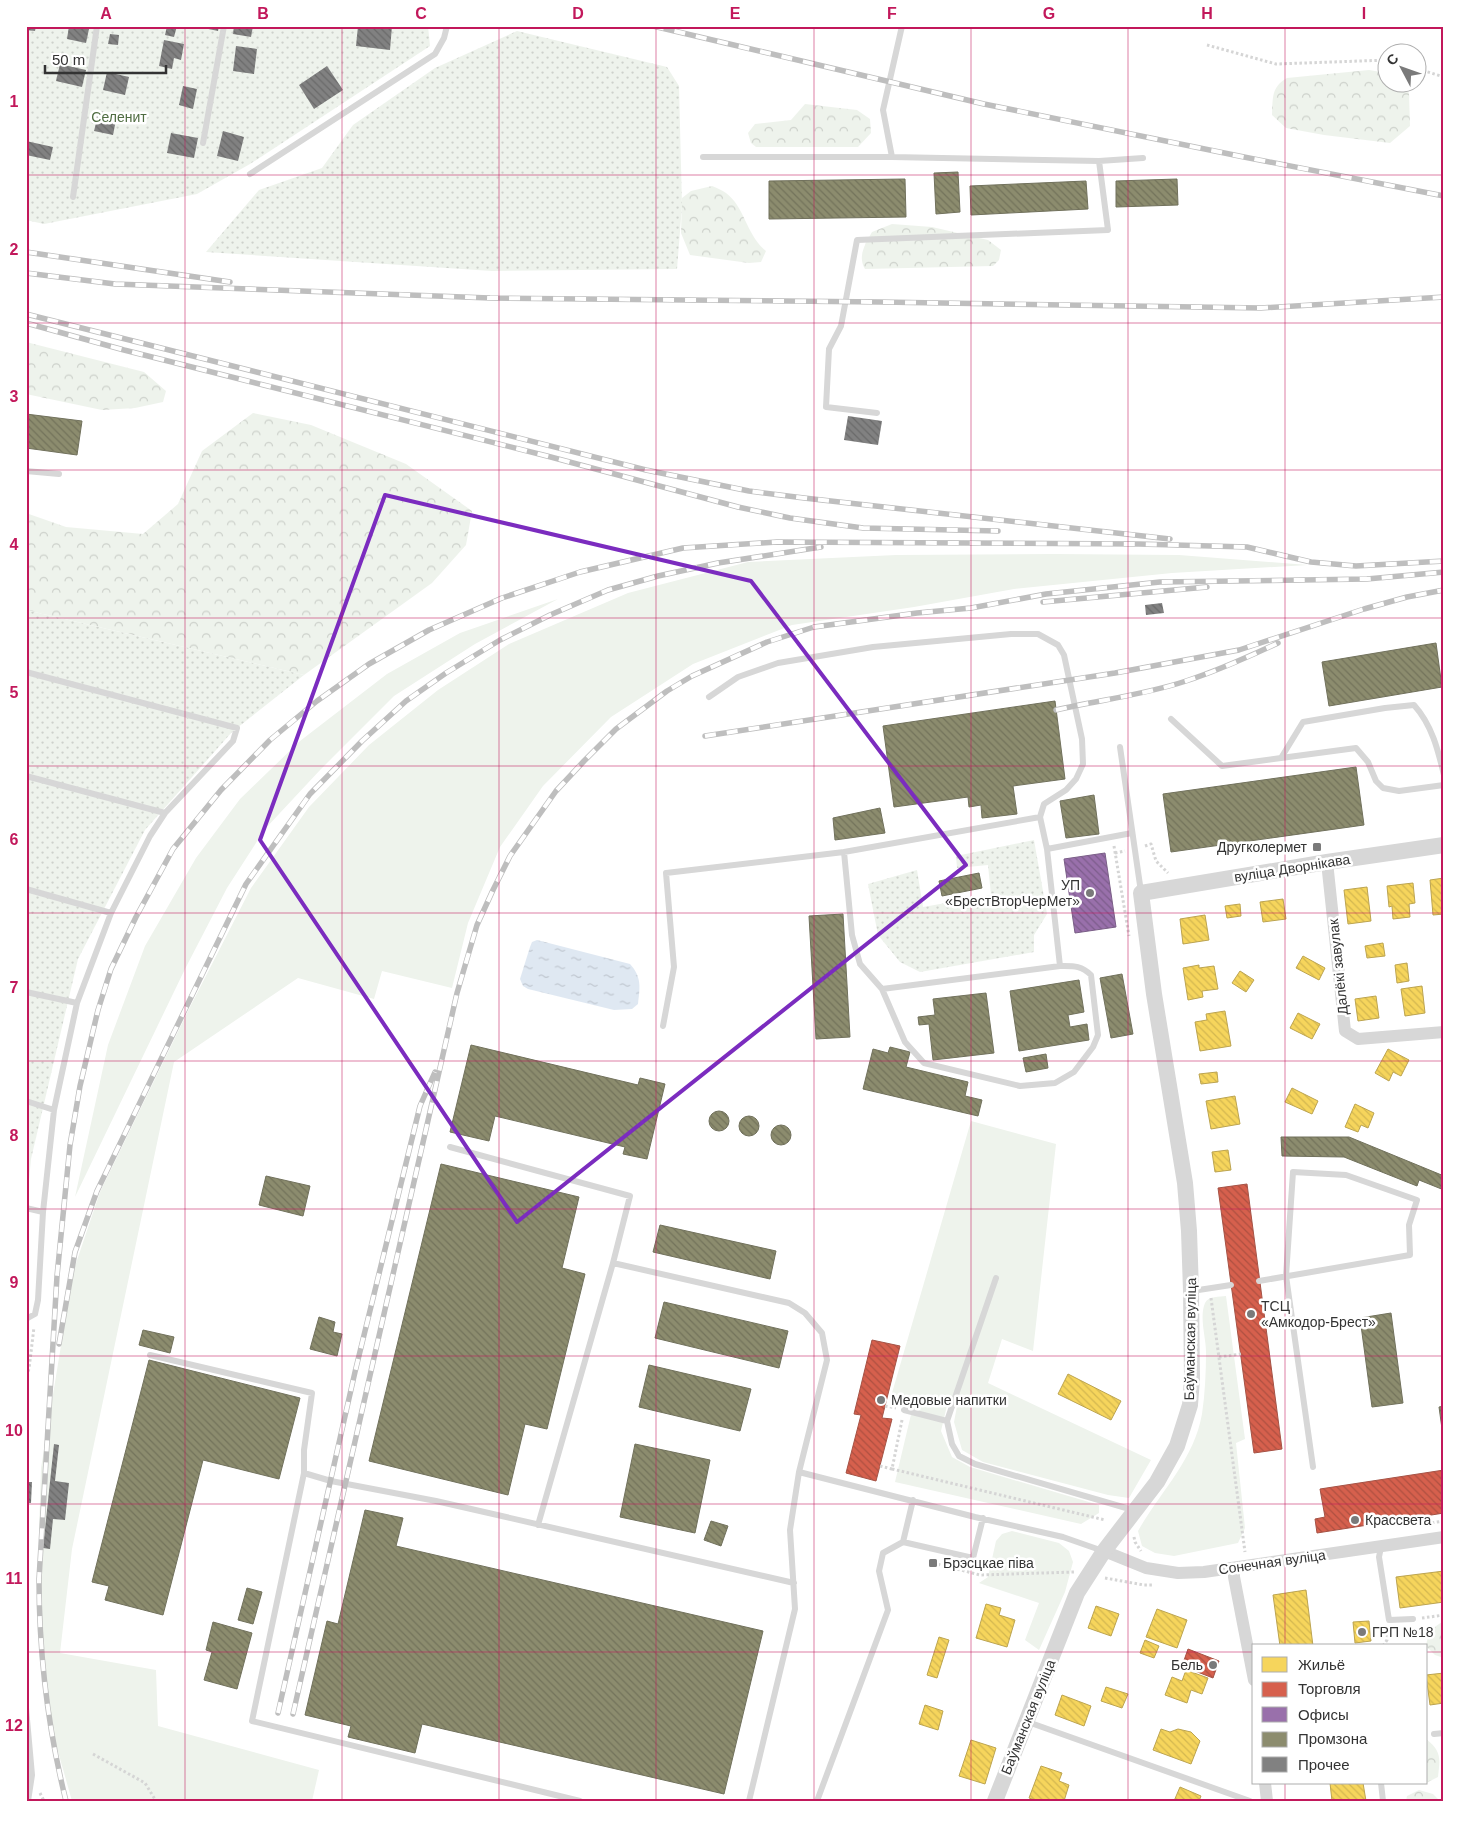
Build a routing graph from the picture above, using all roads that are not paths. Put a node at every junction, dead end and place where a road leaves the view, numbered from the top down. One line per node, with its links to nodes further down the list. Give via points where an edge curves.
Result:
1 (97, 26): 11 (lane)
2 (224, 26): 5 (lane)
3 (448, 26): 10 (lane, via 435,54)
4 (902, 26): 7 (lane, via 883,110)
5 (203, 142)
6 (703, 157): 7 (lane)
7 (892, 157): 9 (lane)
8 (1143, 158): 9 (lane)
9 (1098, 161): 12 (lane, via 1108,230 857,240 842,326 829,349 826,407)
10 (250, 174)
11 (73, 197)
12 (877, 413)
13 (26, 471): 14 (lane)
14 (60, 474)
15 (26, 672): 23 (lane, via 237,728 233,741)
16 (709, 697): 24 (lane, via 738,677 778,663 874,647 1038,634 1058,645 1064,655 1082,739 1083,764 1066,790 1044,804)
17 (1171, 720): 19 (lane, via 1222,766)
18 (1120, 748): 25 (lane)
19 (1281, 758): 20 (lane, via 1302,722 1414,705 1424,716); 22 (lane, via 1356,748 1383,788 1399,791)
20 (1444, 775)
21 (26, 776): 23 (lane)
22 (1444, 785)
23 (165, 813): 32 (lane)
24 (1040, 817): 27 (lane); 28 (lane)
25 (1132, 833): 27 (lane); 31 (lane)
26 (1444, 845): 29 (street, вуліца Дворнікава)
27 (1047, 849): 33 (lane)
28 (844, 852): 34 (lane, via 852,935 860,964); 37 (lane, via 666,873 674,967)
29 (1327, 862): 31 (street, вуліца Дворнікава); 38 (street, Далёкі завулак, via 1345,1031 1358,1039)
30 (26, 889): 32 (lane)
31 (1141, 893): 49 (street, Баўманская вуліца, via 1185,1183)
32 (111, 912): 36 (lane)
33 (1060, 966): 34 (lane); 34 (lane, via 1076,966 1091,975 1098,1035 1074,1072 1055,1083 1020,1086 924,1063 905,1042)
34 (882, 989)
35 (26, 992): 36 (lane)
36 (77, 1003): 40 (lane)
37 (663, 1026)
38 (1444, 1032)
39 (26, 1101): 40 (lane)
40 (54, 1110): 43 (lane)
41 (450, 1146): 44 (lane, via 630,1196)
42 (26, 1208): 43 (lane)
43 (43, 1212): 50 (lane, via 38,1300 35,1314)
44 (613, 1263): 55 (lane, via 789,1303 805,1312 822,1333 828,1360); 60 (lane)
45 (1286, 1276): 45 (lane, via 1410,1255 1409,1225 1417,1200 1346,1176 1293,1172); 47 (lane); 54 (lane)
46 (996, 1278): 53 (lane)
47 (1260, 1281)
48 (1231, 1285): 49 (lane)
49 (1191, 1291): 58 (street, Баўманская вуліца, via 1190,1405 1177,1446 1157,1482)
50 (26, 1319)
51 (150, 1355): 56 (lane, via 312,1393)
52 (904, 1410): 53 (lane)
53 (947, 1421): 58 (lane, via 952,1444 959,1456 975,1464)
54 (1313, 1467)
55 (799, 1472): 57 (lane); 66 (lane, via 790,1530)
56 (304, 1473): 60 (lane); 76 (lane, via 252,1721)
57 (913, 1500): 59 (lane); 62 (lane)
58 (1134, 1510): 64 (street, Баўманская вуліца)
59 (983, 1518): 62 (lane, via 973,1558); 64 (lane, via 1063,1536)
60 (538, 1525): 66 (lane)
61 (1444, 1537): 63 (street, Сонечная вуліца)
62 (903, 1542): 78 (lane, via 883,1553 879,1571 888,1610)
63 (1381, 1547): 65 (street, Сонечная вуліца); 67 (lane, via 1389,1620)
64 (1104, 1551): 65 (street, Сонечная вуліца, via 1146,1568 1178,1573); 70 (street, Баўманская вуліца, via 1077,1593)
65 (1234, 1568): 68 (street)
66 (794, 1583): 77 (lane, via 795,1609)
67 (1413, 1619)
68 (1252, 1670)
69 (26, 1708): 75 (lane, via 32,1775)
70 (1026, 1721): 79 (street, Баўманская вуліца); 80 (lane)
71 (1444, 1733): 72 (lane)
72 (1434, 1734)
73 (1265, 1784): 81 (street)
74 (1381, 1784): 82 (lane)
75 (28, 1801)
76 (580, 1801)
77 (749, 1801)
78 (817, 1801)
79 (995, 1801)
80 (1250, 1801)
81 (1267, 1801)
82 (1383, 1801)

